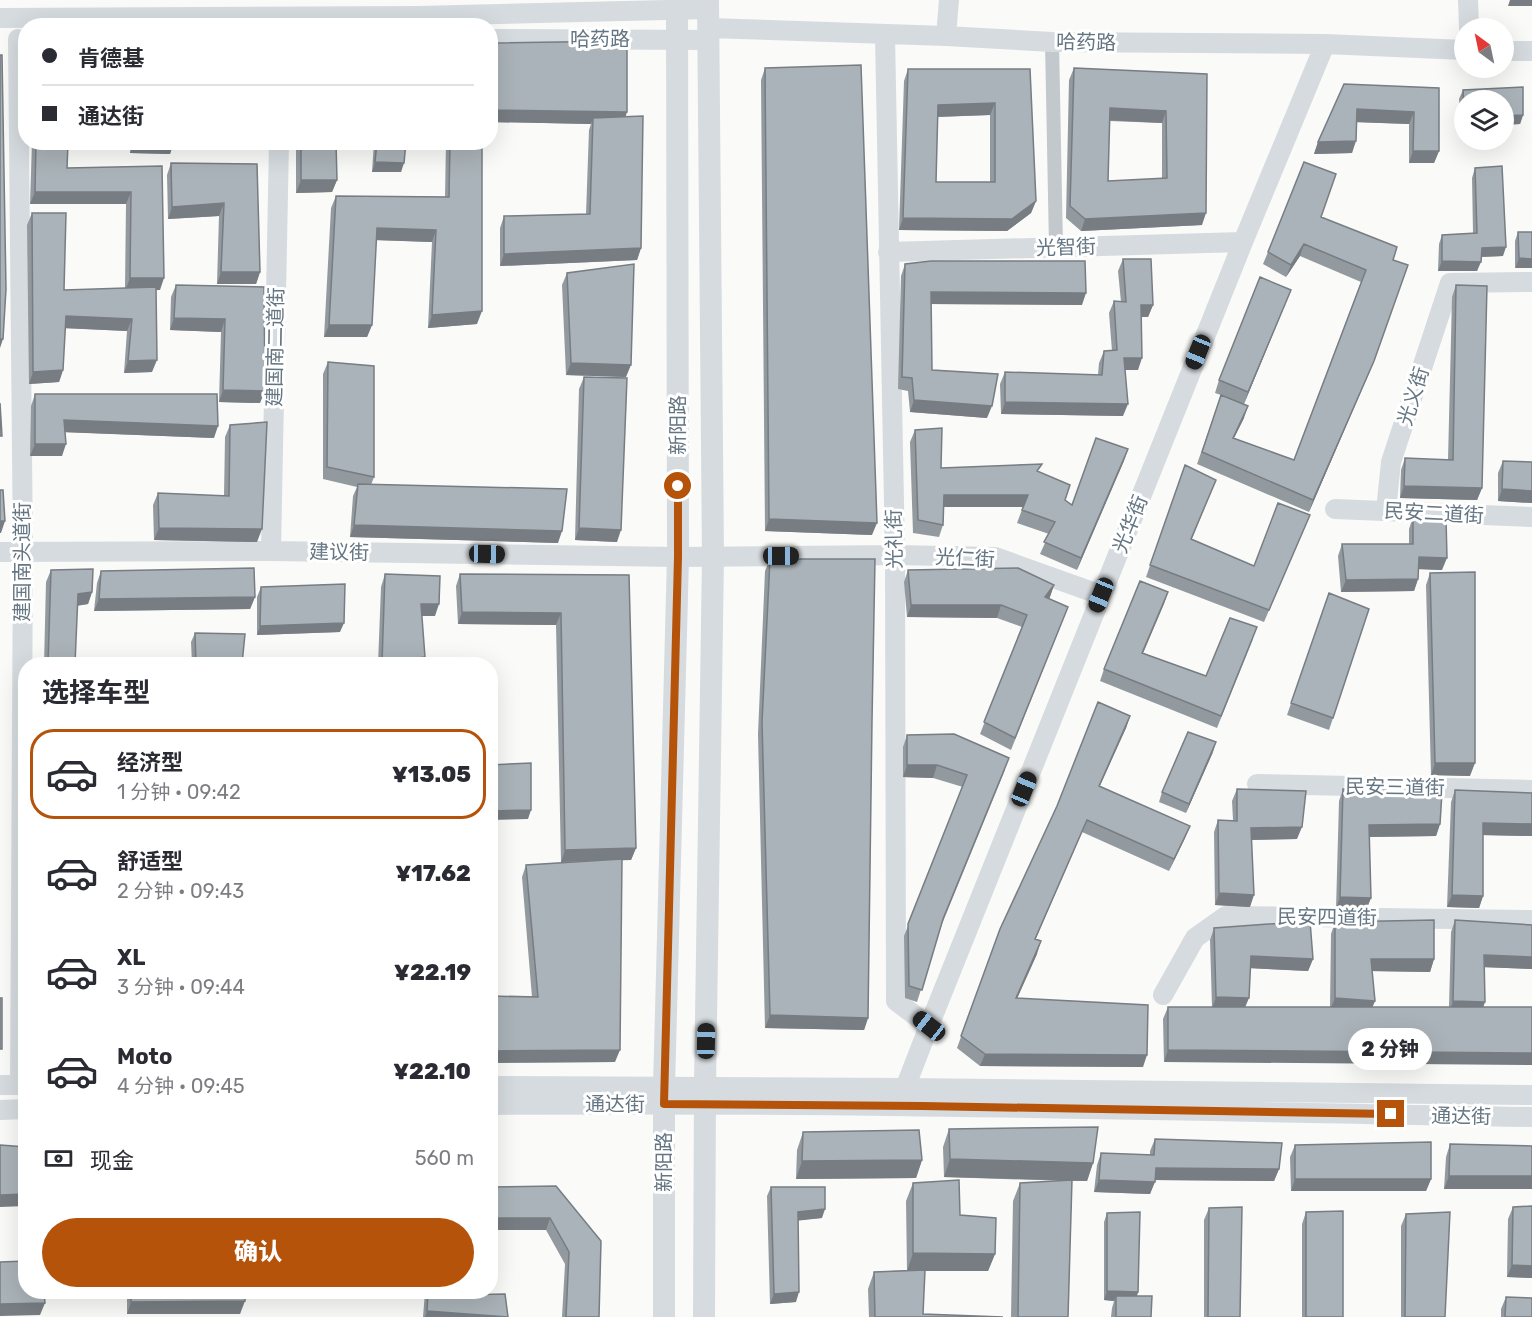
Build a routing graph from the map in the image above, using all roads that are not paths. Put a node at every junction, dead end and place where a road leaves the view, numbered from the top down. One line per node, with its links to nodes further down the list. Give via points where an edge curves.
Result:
1 (949, 0): 10 (street)
2 (1468, 0): 7 (street)
3 (677, 5): 5 (street, 哈药路); 8 (street, 哈药路); 13 (main road, 新阳路)
4 (146, 8): 5 (street, 哈药路); 6 (street, 哈药路)
5 (418, 8)
6 (0, 18)
7 (1468, 18)
8 (708, 19): 9 (street, 哈药路); 13 (street, 哈药路); 32 (main road, 新阳路)
9 (885, 35): 10 (street, 哈药路); 22 (street, 光礼街)
10 (946, 36): 14 (street, 哈药路)
11 (14, 39): 29 (street, 建国南头道街)
12 (498, 39): 13 (street, 哈药路)
13 (676, 39): 31 (main road, 新阳路)
14 (1052, 42): 15 (street, 哈药路); 21 (street)
15 (1325, 44): 16 (street, 哈药路); 20 (street, 光华街)
16 (1454, 50)
17 (1514, 51): 18 (street)
18 (1532, 51)
19 (279, 150): 27 (street, 建国南二道街)
20 (1243, 242): 21 (street, 光智街); 33 (street, 光华街)
21 (1056, 247): 22 (street, 光智街)
22 (888, 252): 30 (street, 光礼街)
23 (1532, 282): 25 (street, 光义街, via 1450,283 1391,462)
24 (1335, 510): 25 (street, 民安二道街)
25 (1386, 511): 26 (street, 民安二道街)
26 (1532, 518)
27 (271, 551): 29 (street, 建议街); 31 (street, 建议街)
28 (0, 552): 29 (street, 建议街)
29 (23, 552): 34 (street, 建国南头道街)
30 (895, 555): 32 (street, 光仁街); 33 (street, 光仁街, via 995,557); 39 (street, 光礼街, via 896,1001)
31 (678, 557): 32 (street, 光仁街); 43 (main road, 新阳路)
32 (713, 557): 45 (main road, 新阳路)
33 (1101, 595): 39 (street, 光华街)
34 (23, 657)
35 (1257, 784): 36 (street, 民安三道街)
36 (1532, 790)
37 (1532, 920): 38 (street, 民安四道街, via 1226,916 1195,938)
38 (1163, 995)
39 (929, 1026): 46 (street, 光华街)
40 (0, 1084): 41 (street)
41 (18, 1084)
42 (498, 1086): 43 (street, 通达街)
43 (664, 1095): 45 (street, 通达街); 47 (street, 通达街); 51 (main road, 新阳路)
44 (1532, 1095): 46 (street, 通达街)
45 (705, 1096): 46 (street, 通达街); 52 (main road, 新阳路)
46 (902, 1097): 50 (street, 通达街)
47 (498, 1105)
48 (18, 1109): 49 (street)
49 (0, 1110)
50 (1532, 1117)
51 (664, 1317)
52 (704, 1317)

